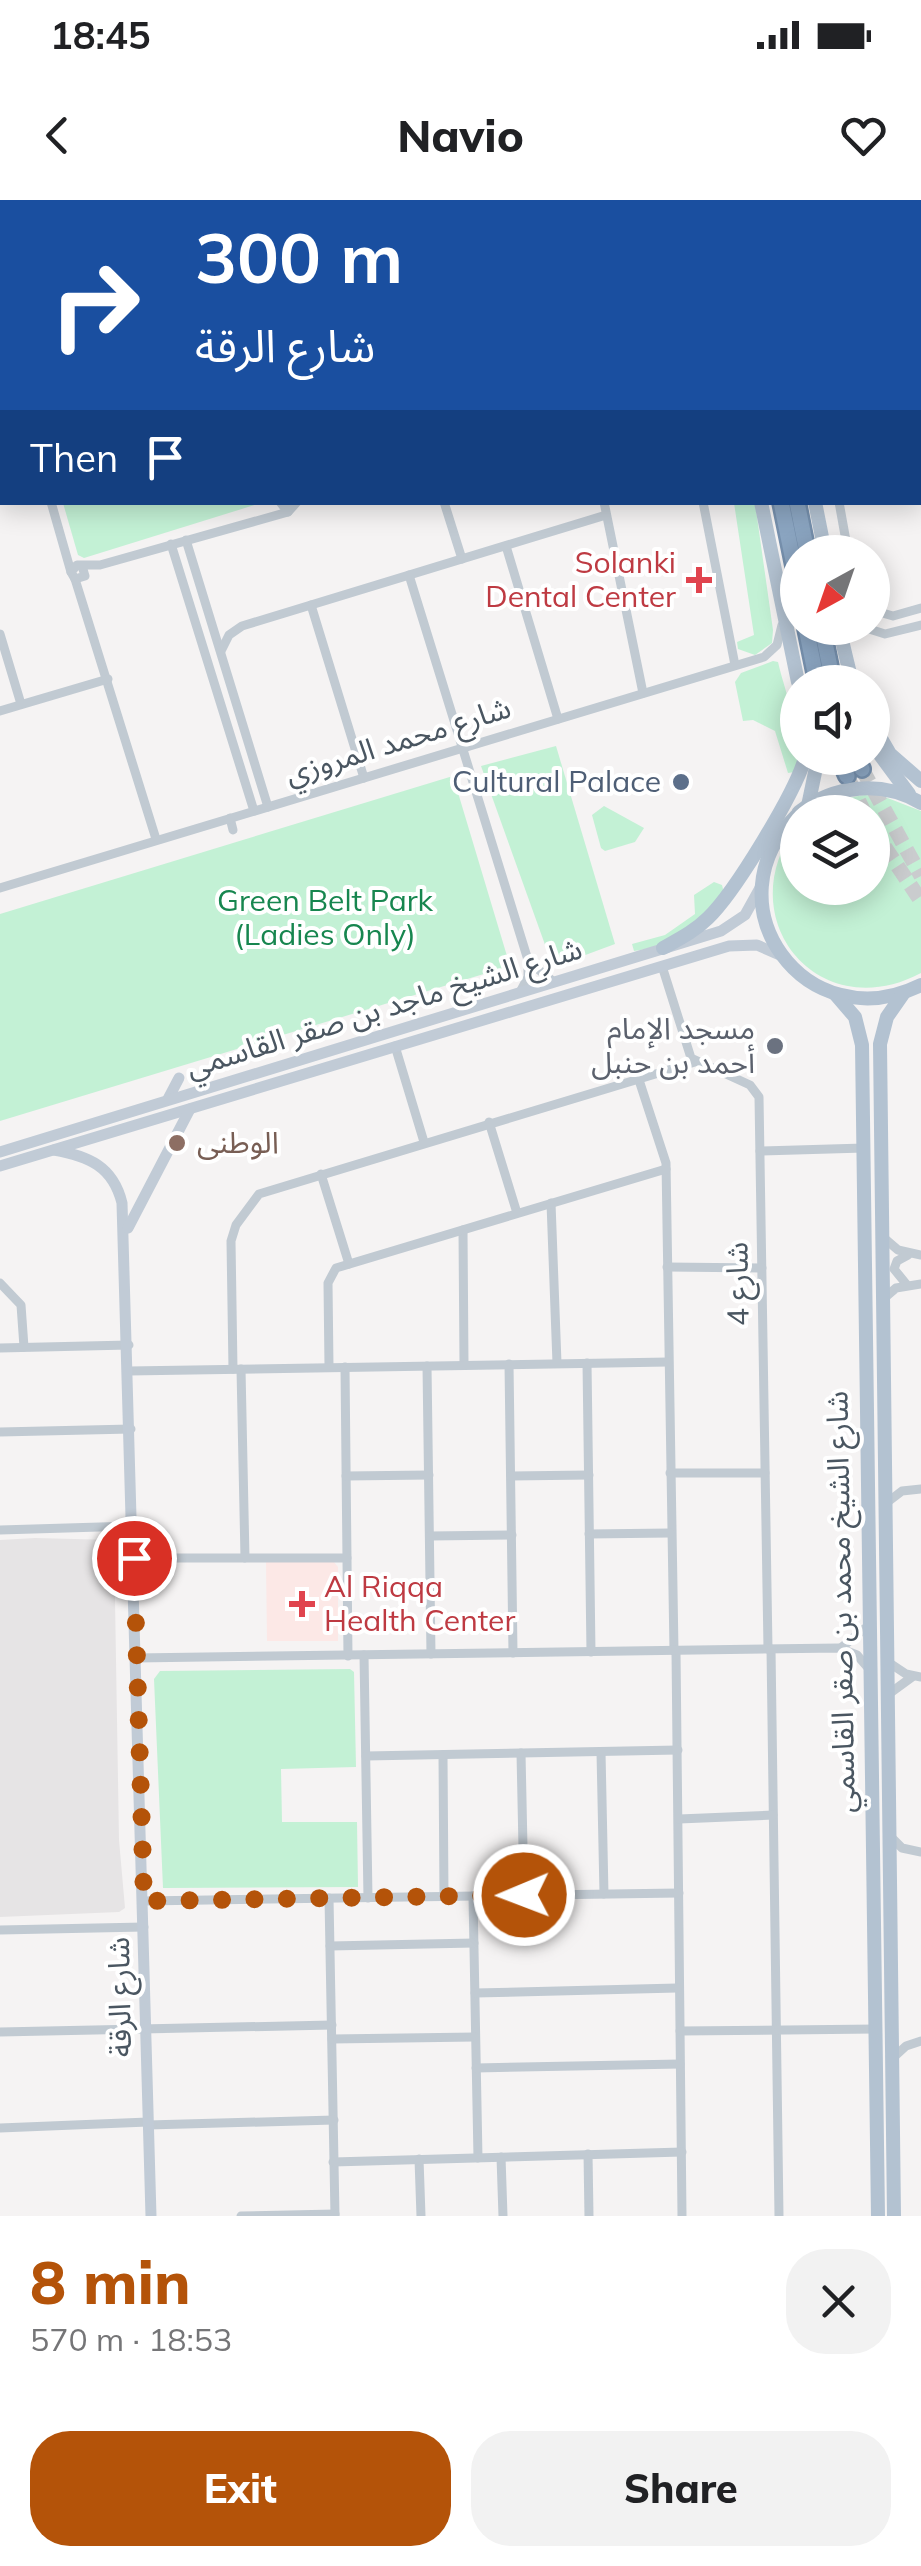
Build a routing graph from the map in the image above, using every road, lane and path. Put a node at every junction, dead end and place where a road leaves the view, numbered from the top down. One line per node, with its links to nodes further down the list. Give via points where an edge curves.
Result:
1 (52, 505): 22 (street)
2 (278, 505): 13 (street)
3 (445, 505): 21 (street)
4 (604, 505): 12 (street)
5 (704, 505): 35 (street)
6 (762, 505): 24 (main road)
7 (782, 505): 14 (highway)
8 (798, 505): 15 (highway)
9 (818, 505): 16 (main road)
10 (840, 505): 17 (street)
11 (296, 506): 13 (street)
12 (606, 515): 20 (street); 37 (street)
13 (267, 516): 18 (street)
14 (788, 535)
15 (804, 535)
16 (822, 535)
17 (845, 535)
18 (186, 540): 19 (street); 27 (street)
19 (171, 544): 22 (street); 50 (street)
20 (506, 546): 21 (street); 40 (street)
21 (462, 559): 23 (street)
22 (80, 573): 36 (street)
23 (409, 575): 25 (street); 41 (street)
24 (780, 596)
25 (311, 605): 30 (street); 45 (street)
26 (921, 608): 28 (street)
27 (210, 614): 30 (street); 34 (street)
28 (890, 615)
29 (921, 625): 32 (street)
30 (242, 626): 34 (street)
31 (780, 628): 35 (street, شارع محمد المروزي, via 772,652)
32 (890, 633)
33 (0, 634): 38 (street)
34 (221, 651): 49 (street)
35 (735, 665): 37 (street, شارع محمد المروزي)
36 (108, 679): 38 (street); 54 (street)
37 (642, 693): 40 (street, شارع محمد المروزي)
38 (22, 704): 39 (street)
39 (0, 711)
40 (558, 718): 41 (street, شارع محمد المروزي)
41 (462, 748): 45 (street, شارع محمد المروزي); 59 (street)
42 (890, 754): 46 (main road)
43 (890, 767): 48 (main road)
44 (798, 775): 57 (main road, via 718,908)
45 (364, 778): 49 (street, شارع محمد المروزي)
46 (921, 782)
47 (832, 795): 48 (main road, via 870,788)
48 (917, 801)
49 (268, 807): 50 (street, شارع محمد المروزي)
50 (254, 811): 51 (street, شارع محمد المروزي)
51 (230, 818): 52 (street); 54 (street, شارع محمد المروزي)
52 (233, 830)
53 (780, 835): 55 (main road)
54 (156, 840): 56 (street, شارع محمد المروزي)
55 (762, 884): 57 (main road, شارع الشيخ ماجد بن صقر القاسمي, via 738,922); 58 (main road, via 763,915)
56 (0, 888)
57 (663, 948): 61 (main road, شارع الشيخ ماجد بن صقر القاسمي)
58 (782, 956): 60 (main road, شارع الشيخ ماجد بن صقر القاسمي, via 738,944); 65 (main road, via 802,977)
59 (528, 960): 61 (street); 63 (street)
60 (662, 966): 67 (main road, شارع الشيخ ماجد بن صقر القاسمي); 68 (street)
61 (554, 982): 63 (main road, شارع الشيخ ماجد بن صقر القاسمي)
62 (921, 986): 64 (main road)
63 (520, 992): 66 (main road, شارع الشيخ ماجد بن صقر القاسمي)
64 (903, 994): 65 (main road, via 870,1000); 85 (main road, شارع الشيخ محمد بن صقر القاسمي, via 880,1044)
65 (836, 995): 75 (main road, شارع الشيخ محمد بن صقر القاسمي, via 860,1030)
66 (432, 1018): 67 (main road, via 434,1028); 71 (main road, شارع الشيخ ماجد بن صقر القاسمي)
67 (395, 1046): 72 (main road, شارع الشيخ ماجد بن صقر القاسمي); 74 (street)
68 (695, 1062): 69 (street); 78 (street, شارع 4, via 756,1090)
69 (638, 1077): 73 (street); 80 (street)
70 (179, 1078): 71 (main road)
71 (168, 1099): 77 (main road, شارع الشيخ ماجد بن صقر القاسمي)
72 (190, 1109): 76 (main road, شارع الشيخ ماجد بن صقر القاسمي); 86 (main road, شارع الرقة)
73 (488, 1122): 74 (street); 83 (street)
74 (424, 1142): 81 (street)
75 (864, 1148): 78 (street); 95 (main road, شارع الشيخ محمد بن صقر القاسمي)
76 (54, 1150): 79 (main road, شارع الشيخ ماجد بن صقر القاسمي); 86 (main road, شارع الرقة, via 90,1158 108,1172 121,1196)
77 (0, 1152)
78 (760, 1152): 90 (street, شارع 4)
79 (0, 1166)
80 (666, 1170): 82 (street); 89 (street)
81 (321, 1174): 88 (street); 108 (street, via 259,1194 233,1230)
82 (550, 1204): 83 (street); 101 (street)
83 (516, 1214): 84 (street)
84 (463, 1230): 88 (street); 104 (street)
85 (880, 1232): 87 (street, via 892,1247); 94 (main road, شارع الشيخ محمد بن صقر القاسمي)
86 (125, 1237): 97 (main road, شارع الرقة)
87 (916, 1255): 93 (street, via 897,1260 894,1269)
88 (349, 1264): 106 (street, via 328,1279)
89 (668, 1267): 90 (street); 100 (street)
90 (762, 1268): 113 (street, شارع 4)
91 (0, 1283): 98 (street, via 20,1306)
92 (921, 1284): 93 (street)
93 (906, 1285): 94 (street)
94 (880, 1302): 96 (main road, شارع الشيخ محمد بن صقر القاسمي)
95 (864, 1324): 96 (main road, via 876,1316); 131 (main road, شارع الشيخ محمد بن صقر القاسمي)
96 (881, 1332): 112 (main road, شارع الشيخ محمد بن صقر القاسمي)
97 (129, 1345): 98 (street); 109 (main road, شارع الرقة)
98 (24, 1347): 99 (street)
99 (0, 1348)
100 (668, 1362): 102 (street); 114 (street)
101 (558, 1363): 102 (street); 103 (street)
102 (588, 1363): 116 (street)
103 (509, 1364): 104 (street); 118 (street)
104 (464, 1365): 105 (street)
105 (427, 1366): 107 (street); 115 (street)
106 (329, 1367): 107 (street); 108 (street)
107 (345, 1367): 117 (street)
108 (237, 1369): 109 (street); 129 (street)
109 (130, 1370): 110 (main road, شارع الرقة)
110 (131, 1429): 111 (street); 122 (main road, شارع الرقة)
111 (0, 1432)
112 (883, 1469): 119 (street); 121 (main road, شارع الشيخ محمد بن صقر القاسمي)
113 (766, 1472): 114 (street); 133 (street, شارع 4)
114 (670, 1473): 124 (street)
115 (429, 1475): 117 (street); 127 (street)
116 (589, 1475): 118 (street); 125 (street)
117 (346, 1476): 130 (street)
118 (511, 1476): 126 (street)
119 (907, 1490): 120 (street); 121 (street)
120 (921, 1490)
121 (884, 1507): 141 (main road, شارع الشيخ محمد بن صقر القاسمي)
122 (133, 1526): 123 (street); 128 (main road, شارع الرقة)
123 (0, 1530)
124 (670, 1533): 125 (street); 134 (street)
125 (589, 1534): 135 (street)
126 (512, 1535): 127 (street); 136 (street)
127 (430, 1536): 137 (street)
128 (134, 1558): 129 (street); 140 (main road, شارع الرقة)
129 (245, 1558): 130 (street)
130 (347, 1558): 139 (street)
131 (870, 1622): 132 (street); 142 (main road, شارع الشيخ محمد بن صقر القاسمي)
132 (839, 1648): 133 (street); 142 (street)
133 (769, 1649): 134 (street); 150 (street, شارع 4)
134 (675, 1650): 135 (street); 145 (street)
135 (591, 1652): 136 (street)
136 (513, 1653): 137 (street)
137 (431, 1654): 138 (street)
138 (364, 1655): 139 (street); 149 (street)
139 (348, 1656): 140 (street)
140 (136, 1658): 162 (main road, شارع الرقة)
141 (886, 1658): 143 (street); 144 (main road, شارع الشيخ محمد بن صقر القاسمي)
142 (871, 1672): 171 (main road, شارع الشيخ محمد بن صقر القاسمي)
143 (916, 1677): 144 (street)
144 (886, 1696): 152 (main road, شارع الشيخ محمد بن صقر القاسمي)
145 (678, 1750): 146 (street); 151 (street)
146 (601, 1752): 147 (street); 156 (street)
147 (521, 1753): 148 (street); 157 (street)
148 (443, 1754): 149 (street); 158 (street)
149 (366, 1756): 161 (street)
150 (772, 1815): 151 (street); 174 (street, شارع 4)
151 (679, 1819): 155 (street)
152 (889, 1834): 153 (street); 154 (main road, شارع الشيخ محمد بن صقر القاسمي)
153 (916, 1852): 154 (street)
154 (889, 1870): 169 (main road, شارع الشيخ محمد بن صقر القاسمي)
155 (679, 1893): 156 (street); 167 (street)
156 (604, 1894): 157 (street)
157 (524, 1895): 159 (street)
158 (444, 1896): 159 (street); 161 (street)
159 (473, 1896): 165 (street)
160 (330, 1898): 161 (street); 162 (street); 166 (street)
161 (368, 1898)
162 (144, 1901): 163 (main road, شارع الرقة)
163 (144, 1928): 164 (street); 172 (main road, شارع الرقة)
164 (0, 1930)
165 (474, 1943): 166 (street); 168 (street)
166 (330, 1946): 170 (street)
167 (677, 1988): 168 (street); 173 (street)
168 (475, 1993): 176 (street)
169 (892, 2024): 178 (street); 179 (main road, شارع الشيخ محمد بن صقر القاسمي)
170 (332, 2025): 172 (street); 177 (street)
171 (876, 2029): 174 (street); 191 (main road, شارع الشيخ محمد بن صقر القاسمي)
172 (146, 2031): 175 (street); 183 (main road, شارع الرقة)
173 (680, 2031): 174 (street); 180 (street)
174 (777, 2031): 201 (street, شارع 4)
175 (0, 2032)
176 (475, 2037): 177 (street); 181 (street)
177 (332, 2039): 182 (street)
178 (920, 2042): 179 (street, via 902,2048)
179 (892, 2061): 192 (main road, شارع الشيخ محمد بن صقر القاسمي)
180 (680, 2064): 181 (street); 185 (street)
181 (476, 2068): 188 (street)
182 (334, 2120): 183 (street); 190 (street)
183 (148, 2124): 184 (street); 194 (main road, شارع الرقة)
184 (0, 2128)
185 (682, 2152): 186 (street); 200 (street)
186 (588, 2154): 187 (street); 199 (street)
187 (501, 2157): 188 (street); 198 (street)
188 (478, 2158): 189 (street)
189 (419, 2160): 190 (street); 196 (street)
190 (334, 2162): 193 (street)
191 (878, 2178): 192 (main road); 202 (main road, شارع الشيخ محمد بن صقر القاسمي)
192 (893, 2195): 203 (main road, شارع الشيخ محمد بن صقر القاسمي)
193 (335, 2215): 195 (street)
194 (151, 2216)
195 (241, 2216)
196 (420, 2216)
197 (489, 2216): 198 (street)
198 (503, 2216)
199 (589, 2216)
200 (682, 2216)
201 (780, 2216)
202 (878, 2216)
203 (894, 2216)

